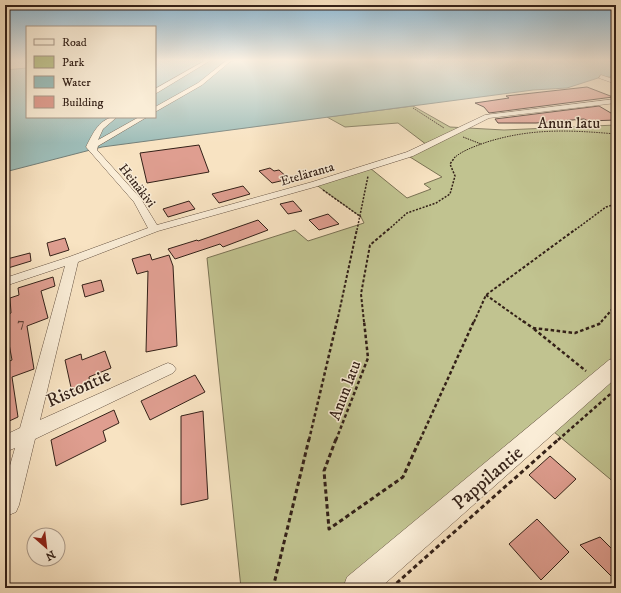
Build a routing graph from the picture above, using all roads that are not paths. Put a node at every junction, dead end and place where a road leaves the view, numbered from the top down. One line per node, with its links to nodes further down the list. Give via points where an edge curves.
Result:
1 (194, 88): 3 (street)
2 (616, 101): 7 (street, Eteläranta, via 487,116 410,154 370,168)
3 (156, 109)
4 (113, 118): 6 (street, via 100,128 90,147)
5 (142, 118): 6 (street, via 94,145)
6 (93, 149): 7 (street, Heinäkivi, via 138,201)
7 (154, 229): 8 (street, Eteläranta)
8 (73, 260): 9 (street, Eteläranta); 12 (street)
9 (5, 282)
10 (168, 369): 12 (street, Ristontie)
11 (611, 382): 15 (street, Pappilantie)
12 (29, 433): 13 (street, Ristontie); 14 (street)
13 (5, 444)
14 (9, 505)
15 (358, 588)

